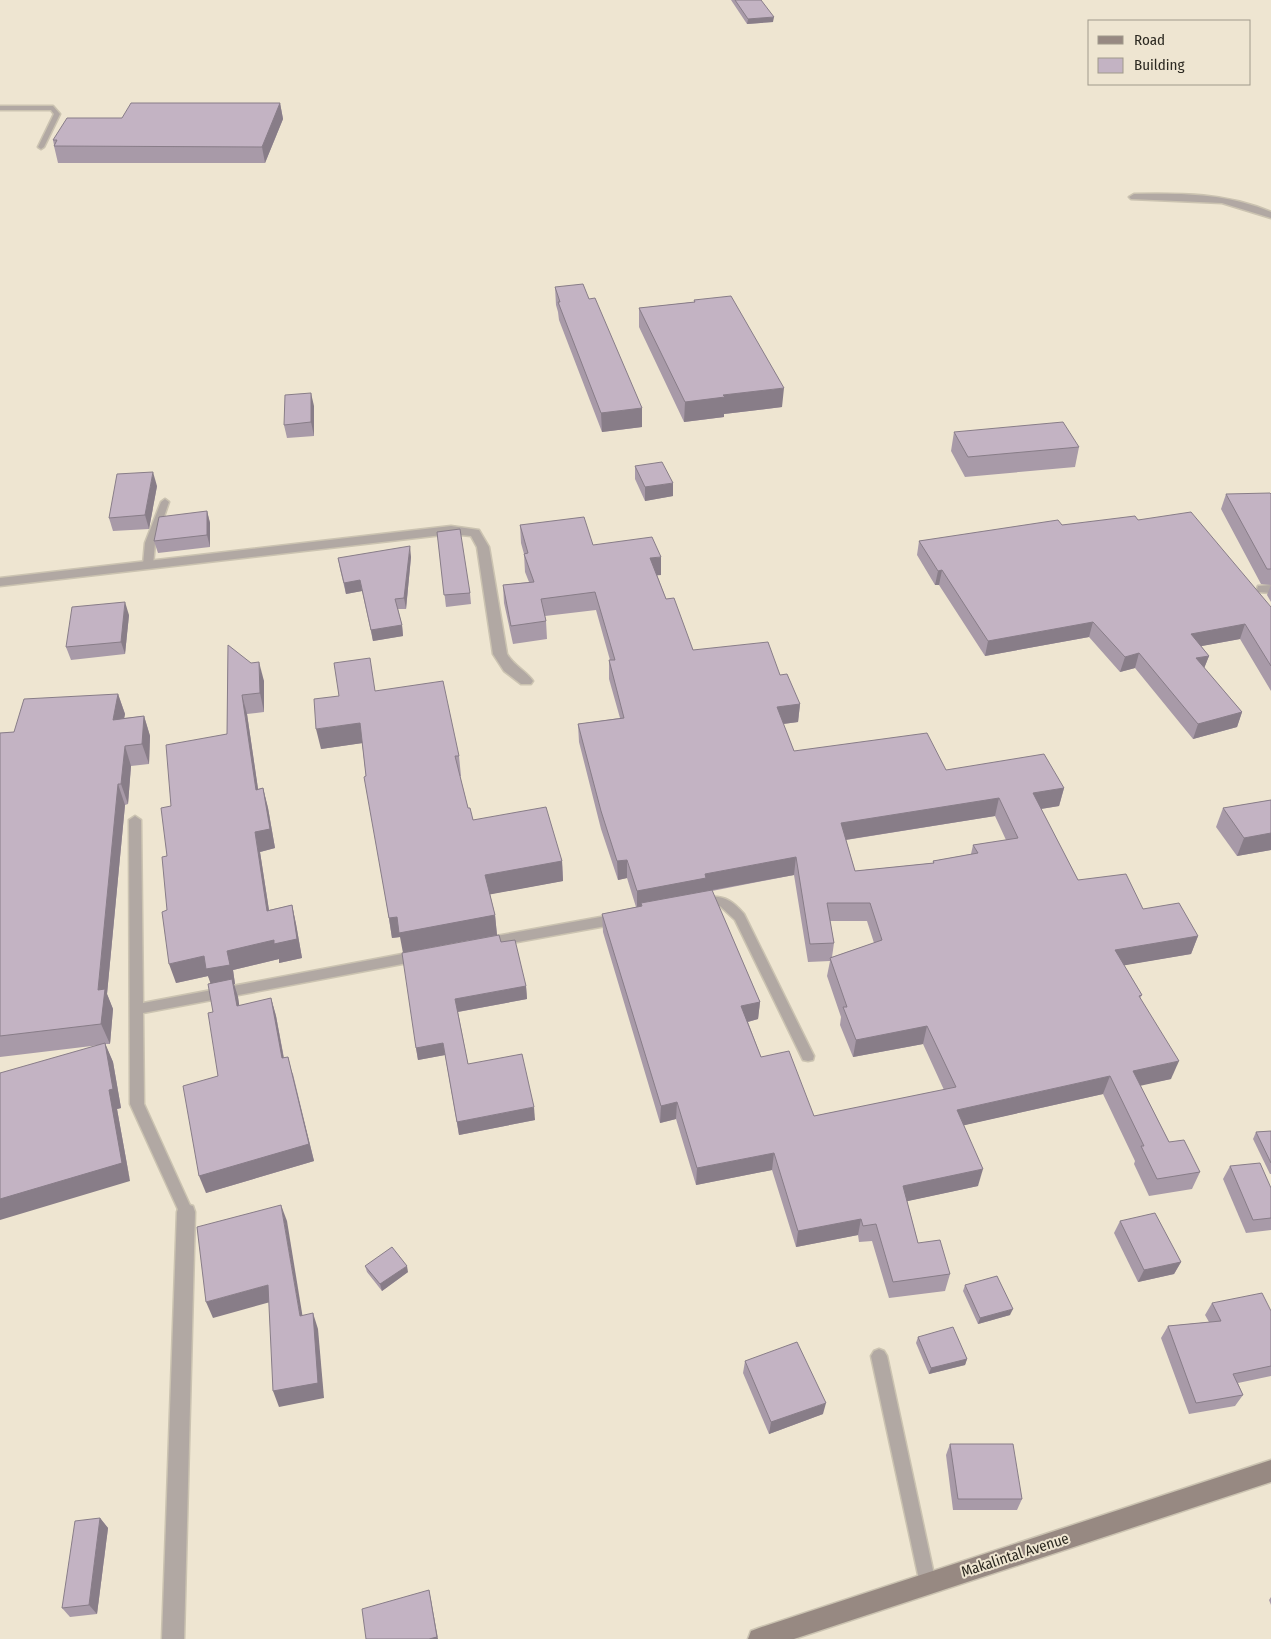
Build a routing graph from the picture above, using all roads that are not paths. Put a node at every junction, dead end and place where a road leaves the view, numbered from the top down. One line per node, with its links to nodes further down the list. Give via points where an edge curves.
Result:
1 (0, 108): 2 (lane, via 53,108 57,114)
2 (41, 147)
3 (1134, 197): 4 (street, via 1180,196 1228,201)
4 (1271, 215)
5 (166, 502): 6 (lane, via 150,543)
6 (148, 564): 7 (street); 8 (street, via 451,530 475,533 483,547 500,654 510,668)
7 (0, 582)
8 (526, 681)
9 (135, 820): 14 (lane)
10 (688, 905): 15 (lane, via 718,900 730,904 740,917)
11 (630, 916): 12 (lane)
12 (476, 945)
13 (427, 954): 14 (lane)
14 (137, 1008): 16 (lane, via 137,1104)
15 (808, 1056)
16 (186, 1212): 20 (street)
17 (879, 1356): 19 (lane)
18 (1271, 1471): 19 (main road, Makalintal Avenue)
19 (928, 1584): 21 (main road, Makalintal Avenue)
20 (173, 1639)
21 (759, 1639)

